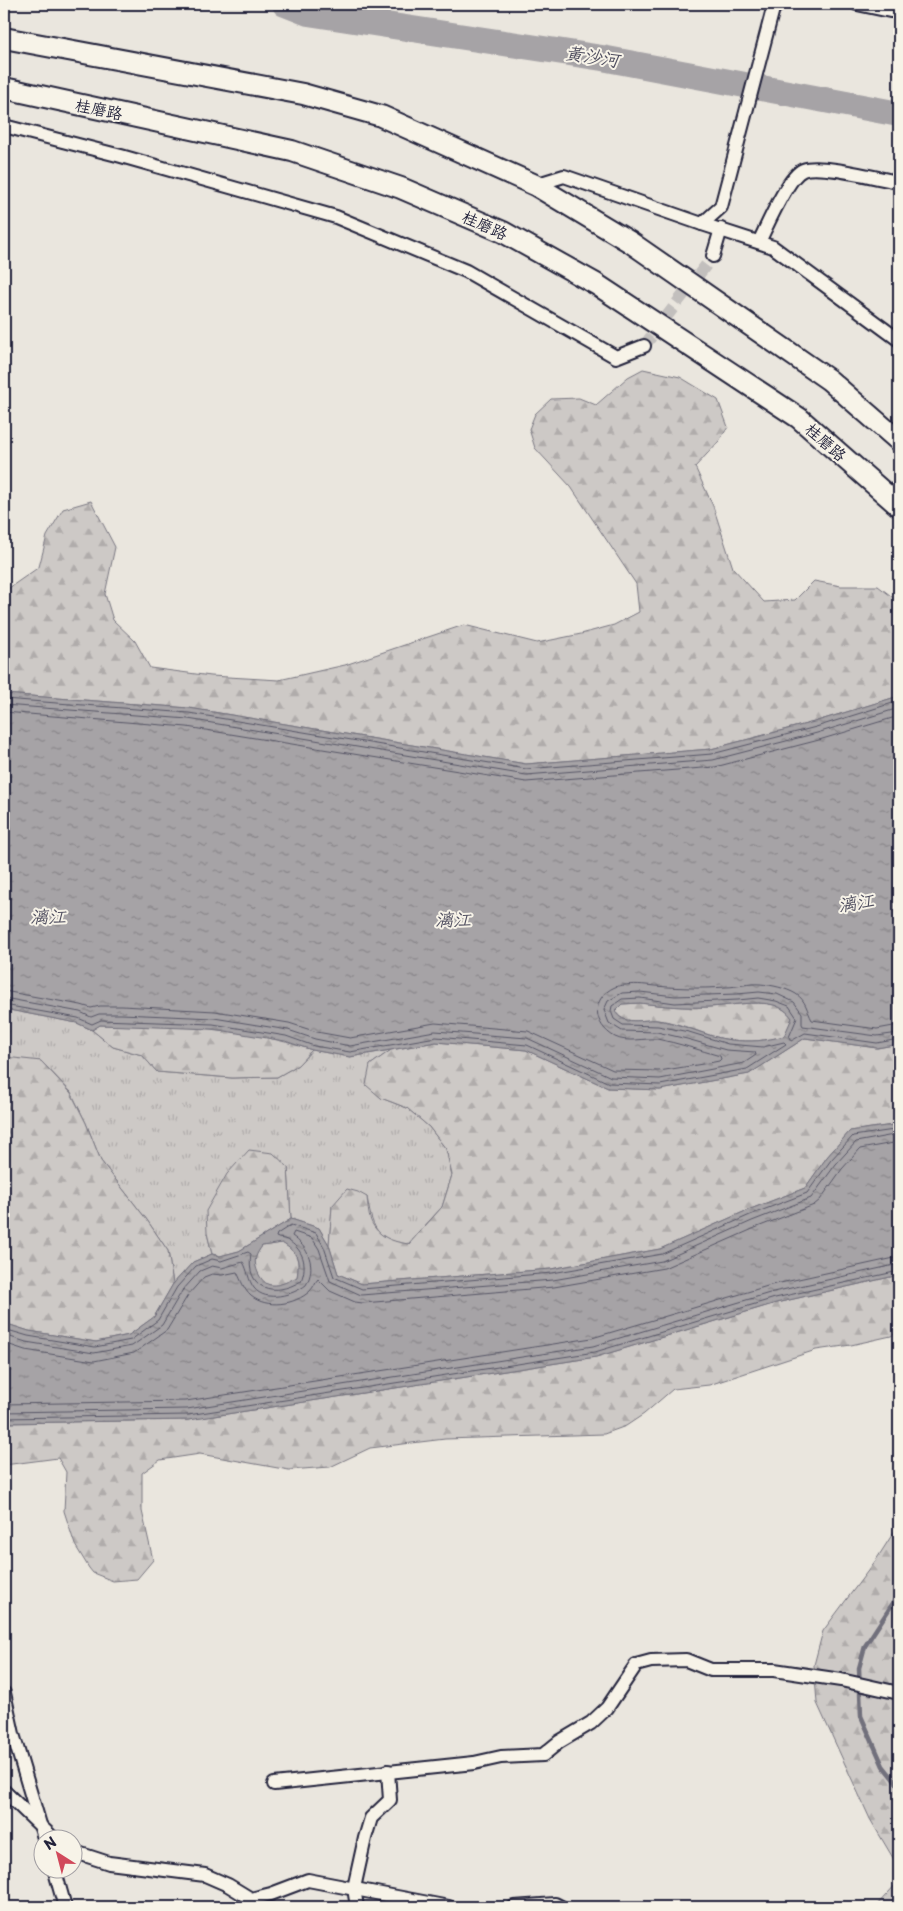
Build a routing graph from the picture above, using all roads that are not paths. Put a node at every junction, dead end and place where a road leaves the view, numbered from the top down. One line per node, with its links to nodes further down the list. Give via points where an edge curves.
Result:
1 (857, 4): 3 (street)
2 (776, 6): 9 (street, via 721,207)
3 (899, 11)
4 (4, 38): 8 (main road, via 303,94 381,116)
5 (4, 88): 16 (main road, 桂磨路, via 292,151 401,188 503,232 596,284 799,418)
6 (4, 126): 14 (street, via 336,217 466,272 616,357)
7 (899, 182): 11 (street, via 816,168 802,170 788,184)
8 (535, 185): 9 (street, via 564,176); 15 (main road, via 630,242 829,380)
9 (702, 224): 10 (street)
10 (721, 229): 11 (street); 12 (street)
11 (759, 242): 13 (street, via 773,247)
12 (713, 256)
13 (899, 340)
14 (644, 346)
15 (899, 441)
16 (899, 506)
17 (4, 1693): 23 (street)
18 (899, 1693): 19 (street, via 774,1670 711,1670 686,1660 651,1660 636,1665 607,1708 592,1723 543,1755)
19 (388, 1771): 20 (street); 26 (street, via 390,1800 371,1818)
20 (274, 1784)
21 (4, 1791): 22 (street)
22 (38, 1828)
23 (41, 1828)
24 (82, 1854): 26 (street, via 110,1863 205,1874 251,1899 308,1880)
25 (57, 1878): 27 (street)
26 (354, 1888): 28 (street); 29 (street)
27 (66, 1907)
28 (357, 1907)
29 (448, 1907)
30 (514, 1907): 31 (street, via 555,1904)
31 (561, 1907)

